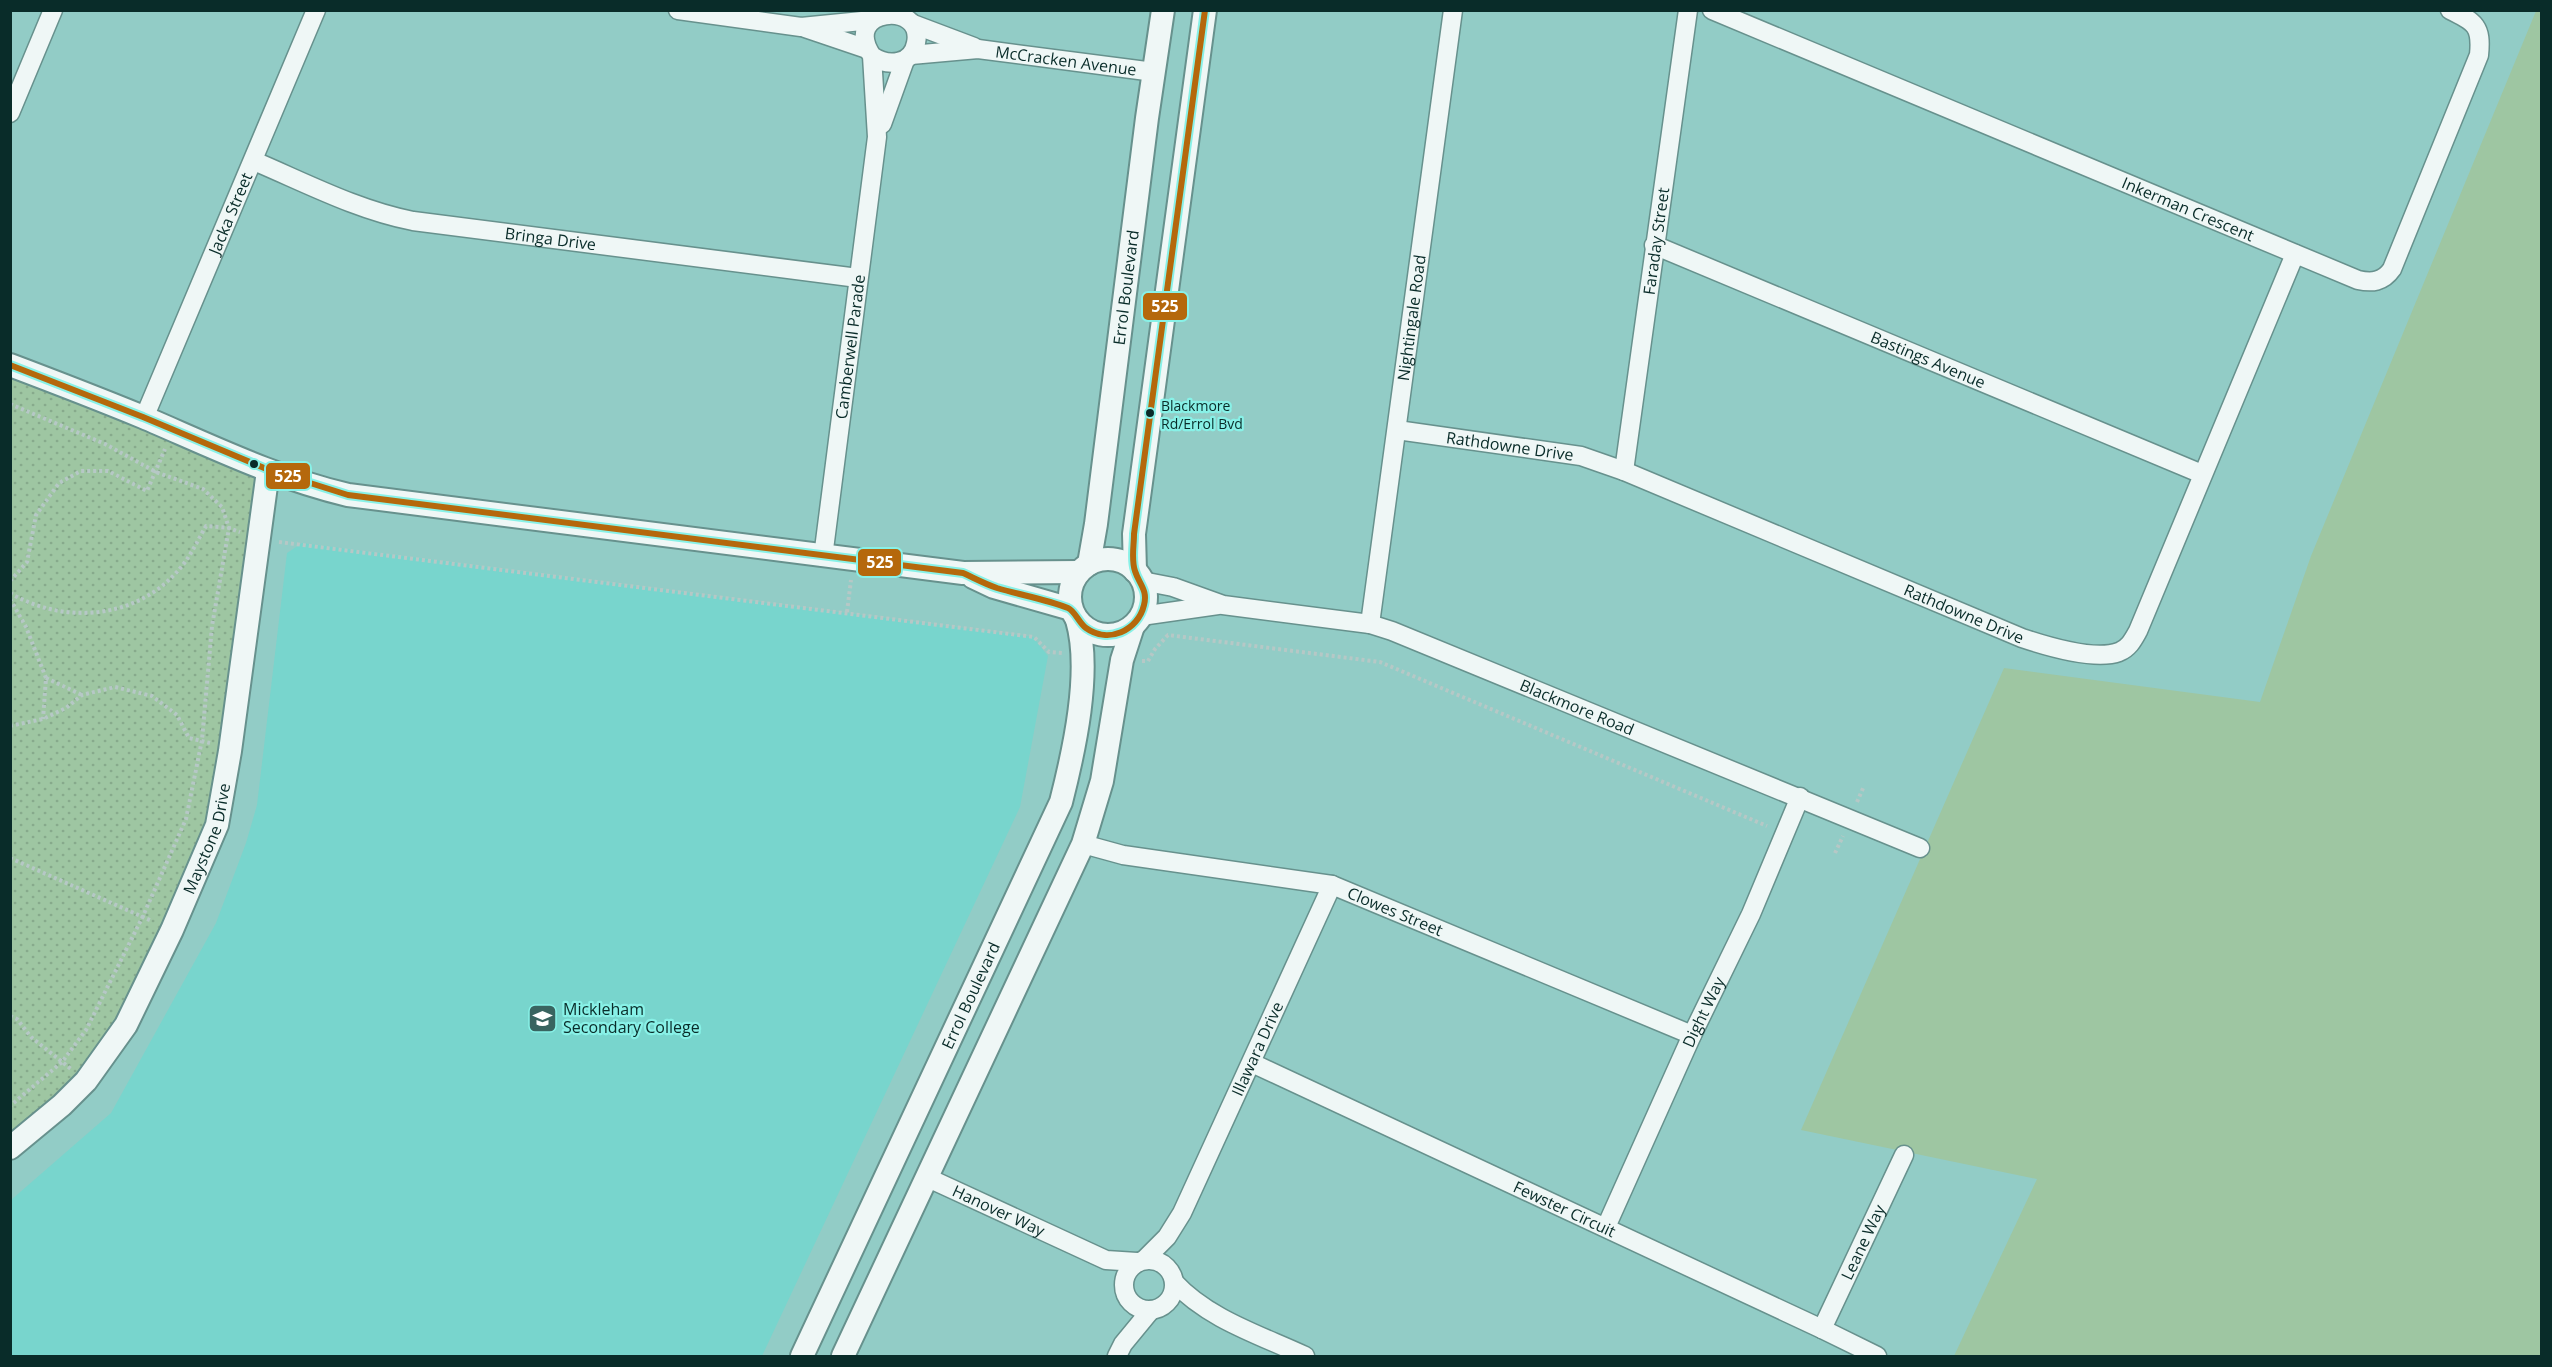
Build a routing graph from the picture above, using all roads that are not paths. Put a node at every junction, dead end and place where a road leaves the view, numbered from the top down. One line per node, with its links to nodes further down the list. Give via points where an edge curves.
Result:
1 (53, 10): 17 (street)
2 (316, 10): 19 (street, Jacka Street)
3 (678, 10): 12 (street)
4 (1163, 10): 16 (street, Errol Boulevard)
5 (1205, 10): 32 (street, via 1134,534)
6 (1453, 10): 25 (street, Nightingale Road)
7 (1688, 10): 20 (street, Faraday Street)
8 (1712, 10): 21 (street, Inkerman Crescent)
9 (2451, 10): 21 (street, Inkerman Crescent, via 2471,20 2479,31 2479,55 2387,276 2371,282 2358,280)
10 (877, 15): 11 (street, via 893,11); 12 (street); 14 (street, via 866,31)
11 (910, 18): 13 (street, McCracken Avenue); 15 (street, via 917,40)
12 (801, 27): 14 (street)
13 (978, 49): 15 (street, McCracken Avenue); 16 (street, McCracken Avenue)
14 (870, 53): 15 (street, via 889,64); 18 (street, Camberwell Parade)
15 (908, 58): 18 (street, Camberwell Parade)
16 (1154, 72): 30 (street, Errol Boulevard, via 1096,524)
17 (10, 112)
18 (877, 137): 22 (street, Camberwell Parade)
19 (254, 161): 22 (street, Bringa Drive, via 360,207 413,222); 24 (street, Jacka Street)
20 (1654, 245): 27 (street, Faraday Street); 28 (street, Bastings Avenue)
21 (2295, 254): 28 (street, Rathdowne Drive)
22 (858, 278): 29 (street, Camberwell Parade)
23 (10, 365): 24 (street)
24 (144, 418): 26 (street)
25 (1397, 430): 27 (street, Rathdowne Drive, via 1581,456); 36 (street, Nightingale Road)
26 (268, 471): 29 (street, via 348,495); 43 (street, Maystone Drive, via 217,825 126,1025 86,1081)
27 (1624, 471): 28 (street, Rathdowne Drive, via 2022,638 2052,648 2098,654 2130,646)
28 (2202, 474)
29 (823, 557): 31 (street)
30 (1084, 568): 31 (street); 32 (street, via 1101,560 1114,560); 34 (street, via 1072,584 1069,596)
31 (963, 573): 34 (street)
32 (1139, 576): 33 (street, Blackmore Road); 35 (street, via 1145,605)
33 (1222, 605): 35 (street, Blackmore Road); 36 (street, Blackmore Road)
34 (1074, 614): 35 (street, via 1087,629 1098,634 1122,632); 56 (street, Errol Boulevard, via 1083,640 1079,709 1061,802)
35 (1137, 621): 38 (street, via 1122,660 1102,782)
36 (1370, 624): 37 (street, Blackmore Road)
37 (1800, 796): 39 (street, Blackmore Road); 41 (street, Dight Way, via 1750,914)
38 (1083, 844): 40 (street, Clowes Street, via 1123,855); 45 (street)
39 (1920, 848)
40 (1332, 885): 41 (street, Clowes Street); 42 (street, Illawara Drive)
41 (1692, 1035): 47 (street, Dight Way)
42 (1252, 1063): 46 (street, Illawara Drive); 47 (street, Fewster Circuit)
43 (10, 1148)
44 (1904, 1155): 54 (street, Leane Way)
45 (926, 1177): 48 (street, Hanover Way); 57 (street)
46 (1182, 1213): 49 (street, Illawara Drive, via 1167,1237); 50 (street, Illawara Drive, via 1173,1240)
47 (1606, 1227): 54 (street, Fewster Circuit)
48 (1070, 1244): 49 (street, Hanover Way, via 1106,1260); 51 (street, Hanover Way, via 1102,1266)
49 (1141, 1261): 50 (street, via 1161,1262); 51 (street, via 1125,1275)
50 (1173, 1278): 52 (street, via 1171,1297); 53 (street, via 1185,1294)
51 (1126, 1295): 52 (street, via 1134,1306); 55 (street, via 1128,1322)
52 (1155, 1309): 53 (street, via 1190,1307); 55 (street)
53 (1214, 1314): 58 (street)
54 (1822, 1329): 59 (street, Fewster Circuit)
55 (1120, 1350)
56 (802, 1356)
57 (843, 1356)
58 (1305, 1356)
59 (1877, 1356)

